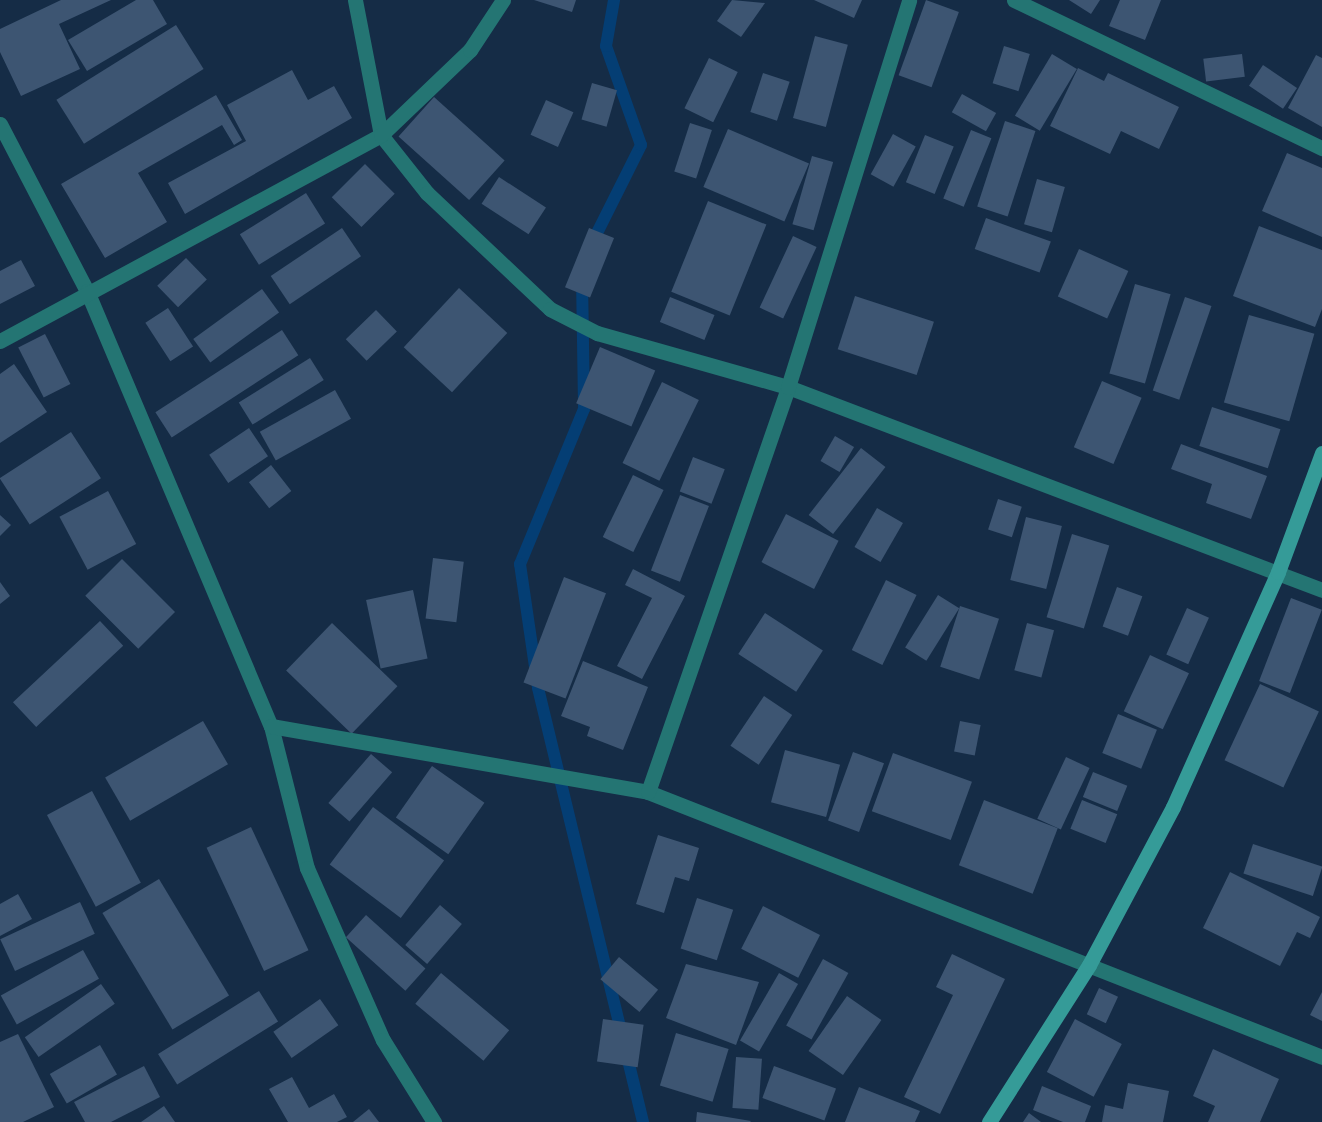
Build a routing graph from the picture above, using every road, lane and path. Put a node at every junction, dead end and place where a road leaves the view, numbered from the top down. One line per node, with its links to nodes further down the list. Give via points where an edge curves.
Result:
1 (355, 0): 6 (street)
2 (503, 0): 6 (street, via 470,50)
3 (909, 0): 10 (street)
4 (1014, 0): 7 (street)
5 (0, 124): 8 (street)
6 (381, 135): 8 (street); 10 (street, via 427,193 550,309 597,333)
7 (1322, 148)
8 (87, 291): 9 (street); 14 (street)
9 (0, 341)
10 (788, 387): 12 (street); 15 (street)
11 (1322, 453): 12 (street)
12 (1278, 572): 13 (street); 16 (street, via 1173,807)
13 (1322, 590)
14 (271, 726): 15 (street); 18 (street, via 307,868 383,1040)
15 (648, 792): 16 (street)
16 (1089, 965): 17 (street); 19 (street)
17 (1322, 1057)
18 (434, 1122)
19 (989, 1122)

